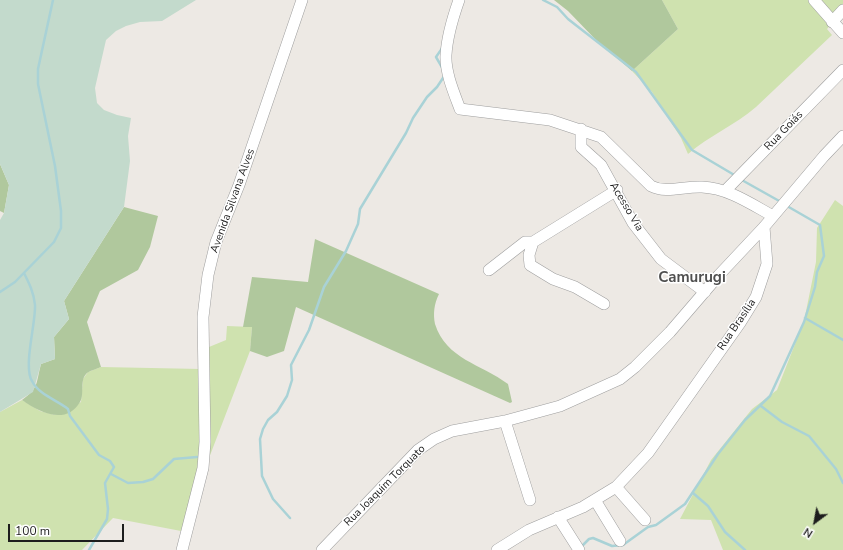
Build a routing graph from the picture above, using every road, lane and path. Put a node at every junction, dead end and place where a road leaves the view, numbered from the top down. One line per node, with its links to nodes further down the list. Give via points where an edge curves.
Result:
1 (302, 0): 26 (street, Avenida Silvana Alves, via 239,185 216,242 208,275 203,317 203,468)
2 (459, 0): 8 (street, via 446,55 460,109 550,120)
3 (814, 0): 5 (street)
4 (843, 10): 5 (street)
5 (832, 22): 6 (street)
6 (843, 33)
7 (843, 70): 11 (street, Rua Goiás)
8 (581, 129): 10 (street, Acesso Via, via 581,147 601,166); 11 (street, via 601,137 651,186 660,191 703,187)
9 (843, 136): 12 (street)
10 (616, 190): 14 (street); 16 (street, Acesso Via, via 633,223 661,259)
11 (725, 191): 12 (street)
12 (773, 216): 13 (street)
13 (764, 227): 16 (street, Rua Joaquim Torquato); 19 (street, Rua Brasília, via 768,264 756,297 648,453)
14 (534, 242): 15 (street, via 525,242); 17 (street, via 529,255 530,265)
15 (489, 270)
16 (705, 292): 18 (street, Rua Joaquim Torquato, via 670,332 620,379 560,406)
17 (604, 304)
18 (505, 421): 20 (street); 27 (street, Rua Joaquim Torquato, via 452,431 418,450)
19 (616, 488): 21 (street, Rua Brasília); 23 (street)
20 (530, 500)
21 (595, 500): 22 (street, Rua Brasília); 24 (street)
22 (558, 517): 25 (street); 28 (street, Rua Brasília, via 529,530)
23 (645, 520)
24 (620, 541)
25 (570, 545): 29 (street)
26 (182, 550)
27 (322, 550)
28 (497, 550)
29 (579, 550)

